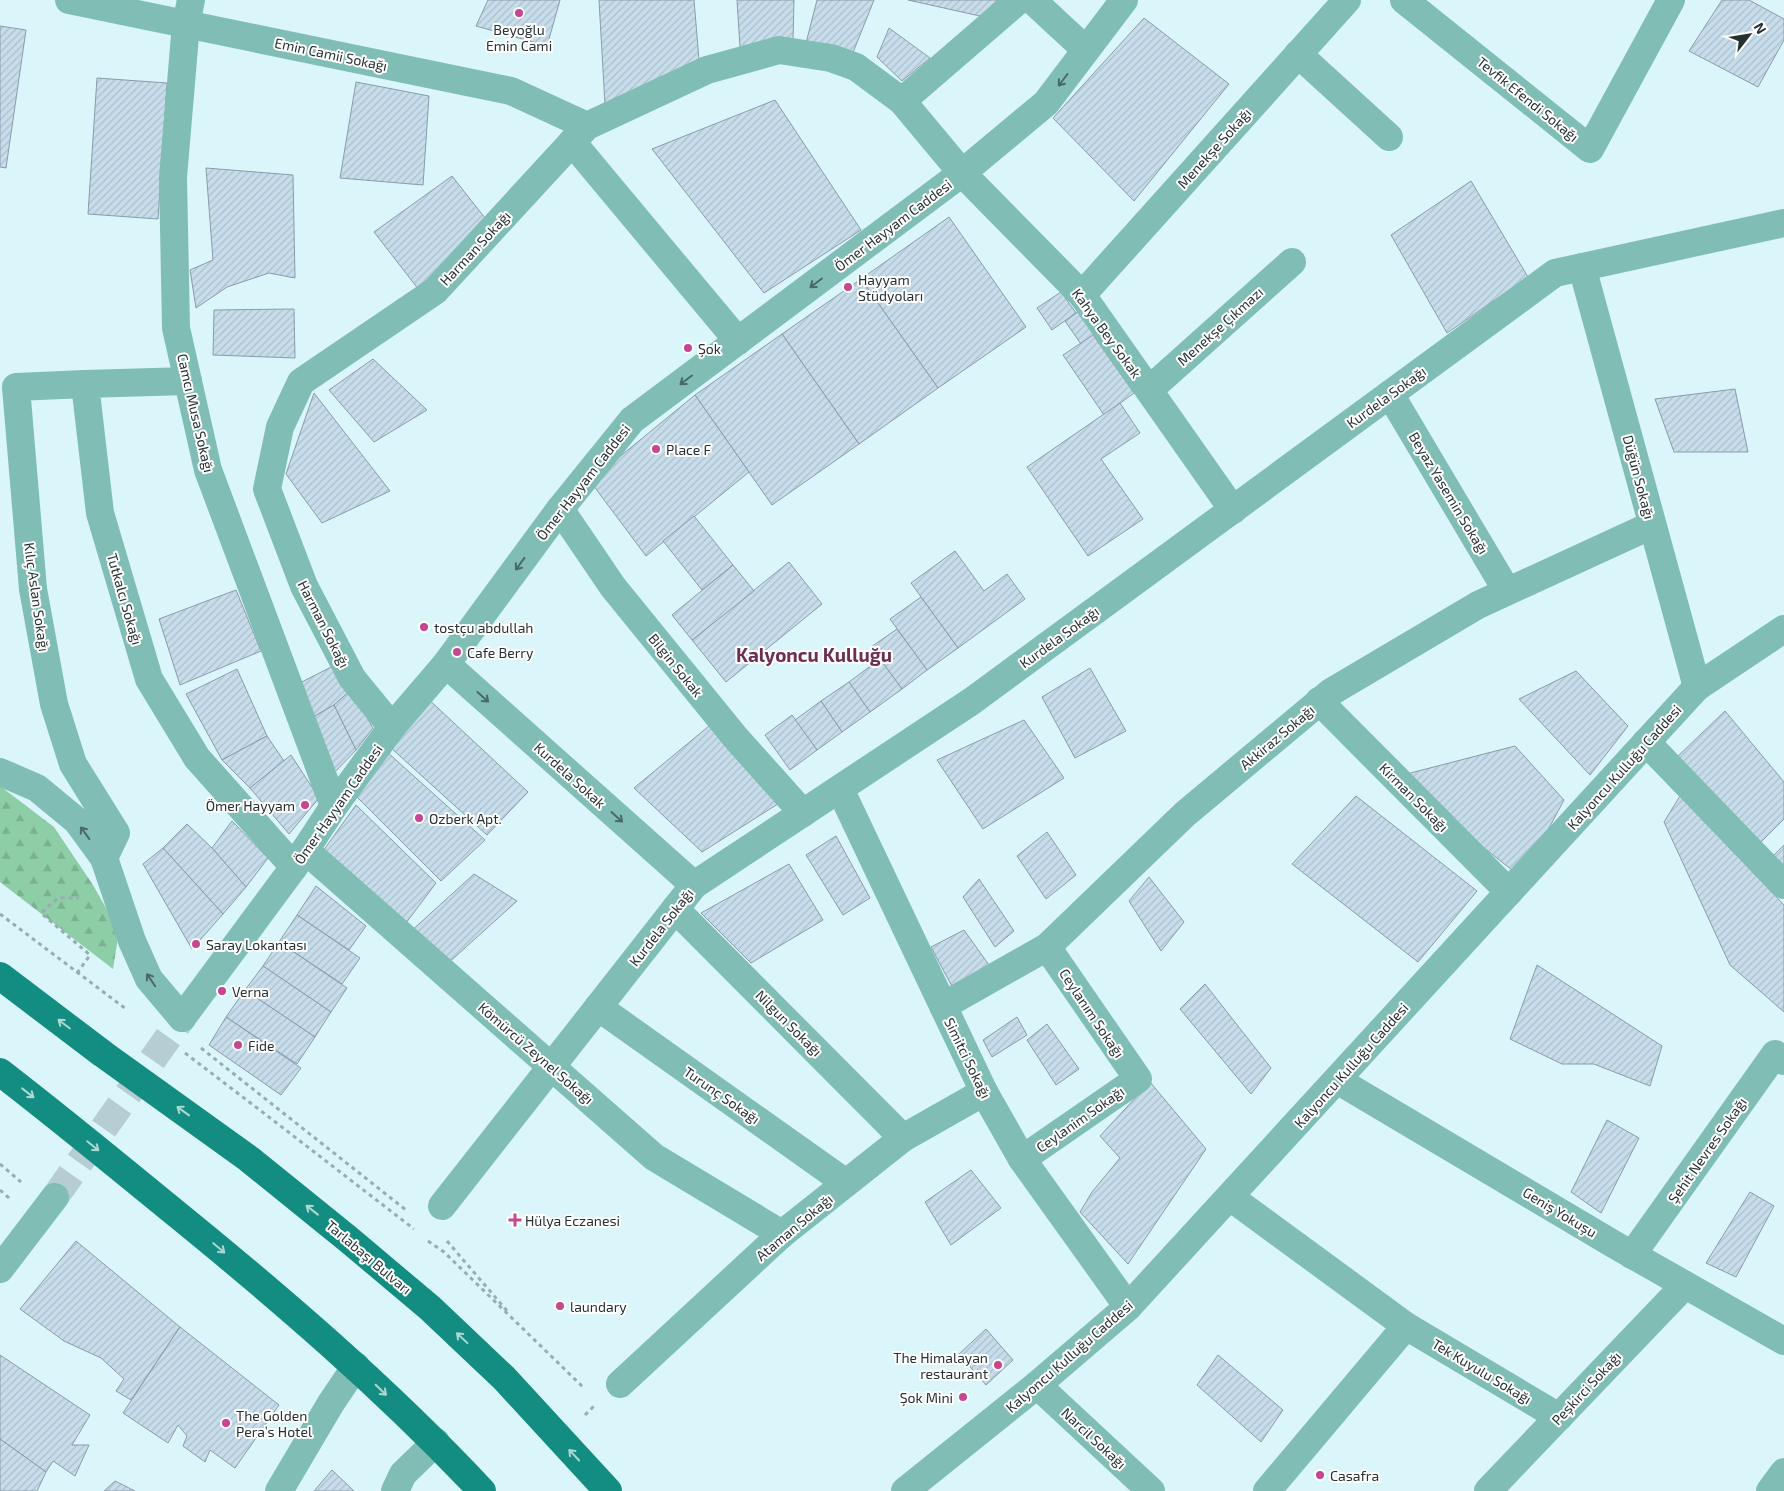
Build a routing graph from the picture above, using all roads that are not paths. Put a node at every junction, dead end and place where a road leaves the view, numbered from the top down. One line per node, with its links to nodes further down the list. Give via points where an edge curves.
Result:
1 (69, 0): 8 (street, Emin Camii Sokağı)
2 (1019, 0): 11 (street)
3 (1032, 0): 9 (street)
4 (1124, 0): 9 (street, Ömer Hayyam Caddesi)
5 (1347, 0): 10 (street, Menekşe Sokağı)
6 (1404, 0): 7 (street, Tevfik Efendi Sokağı, via 1590,149)
7 (1671, 0)
8 (189, 12): 12 (street, Emin Camii Sokağı, via 511,92); 20 (street, Camcı Musa Sokağı, via 172,177 176,328)
9 (1086, 50): 14 (street, Ömer Hayyam Caddesi, one-way to 14, via 1046,103)
10 (1298, 54): 13 (street); 18 (street, Menekşe Sokağı)
11 (902, 101): 12 (street, Harman Sokağı, via 856,67 831,58 779,50 708,70); 14 (street, Harman Sokağı)
12 (580, 134): 19 (street); 33 (street, Harman Sokağı, via 435,291 301,382 280,427 267,489 304,586 352,678)
13 (1388, 137)
14 (962, 173): 18 (street, Kahya Bey Sokak); 19 (street, Ömer Hayyam Caddesi, one-way to 19)
15 (1784, 223): 17 (street, Kurdela Sokağı)
16 (1292, 262): 23 (street, Menekşe Çıkmazı)
17 (1582, 267): 24 (street, Kurdela Sokağı, via 1555,273); 27 (street, Düğün Sokağı)
18 (1082, 296): 23 (street, Kahya Bey Sokak)
19 (738, 341): 25 (street, Ömer Hayyam Caddesi, one-way to 25, via 632,420)
20 (188, 381): 21 (street); 37 (street, Camcı Musa Sokağı, via 208,470)
21 (85, 384): 22 (street, Kılıç Aslan Sokağı); 40 (street, Tutkalcı Sokağı, via 100,513 149,679 197,758)
22 (8, 387): 39 (street, Kılıç Aslan Sokağı, via 33,589 54,704 74,764 116,833)
23 (1149, 390): 26 (street, Kahya Bey Sokak)
24 (1390, 394): 26 (street, Kurdela Sokağı); 28 (street, Beyaz Yasemin Sokağı)
25 (560, 509): 30 (street, Ömer Hayyam Caddesi, one-way to 30); 38 (street, Bilgin Sokak, via 612,587 735,737)
26 (1233, 510): 36 (street, Kurdela Sokağı, via 972,701)
27 (1652, 525): 28 (street, Akkiraz Sokağı); 31 (street, Düğün Sokağı)
28 (1507, 591): 32 (street, Akkiraz Sokağı, via 1331,692)
29 (1784, 629): 31 (street, Kalyoncu Kulluğu Caddesi)
30 (446, 664): 33 (street, Ömer Hayyam Caddesi); 41 (street, Kurdela Sokak, one-way to 41)
31 (1697, 687): 34 (street, Kalyoncu Kulluğu Caddesi)
32 (1319, 702): 43 (street, Kirman Sokağı); 45 (street, Akkiraz Sokağı, via 1185,814)
33 (392, 727): 37 (street, Ömer Hayyam Caddesi)
34 (1646, 742): 42 (street); 43 (street, Kalyoncu Kulluğu Caddesi)
35 (0, 772): 39 (street, one-way to 35, via 77,821 36,788)
36 (840, 789): 38 (street, Kurdela Sokağı); 47 (street, Simitci Sokağı)
37 (334, 806): 40 (street, Ömer Hayyam Caddesi)
38 (803, 813): 41 (street, Kurdela Sokağı)
39 (104, 858): 40 (street, Ömer Hayyam Caddesi, one-way to 39, via 182,1018 149,979 132,941)
40 (299, 858): 50 (street, Kömürcü Zeynel Sokağı)
41 (694, 885): 44 (street, Kurdela Sokağı)
42 (1784, 885)
43 (1509, 892): 53 (street, Kalyoncu Kulluğu Caddesi)
44 (675, 909): 48 (street, Kurdela Sokağı); 55 (street, Nilgun Sokağı)
45 (1047, 947): 47 (street, Akkiraz Sokağı); 52 (street, Ceylanım Sokağı)
46 (0, 976): 78 (main road, Tarlabaşı Bulvarı, one-way to 46, via 504,1378 430,1308 249,1159)
47 (943, 1006): 54 (street, Simitci Sokağı)
48 (598, 1007): 50 (street, Kurdela Sokağı); 57 (street, Turunç Sokağı)
49 (1784, 1061): 62 (street, Şehit Nevres Sokağı, via 1775,1054)
50 (551, 1066): 60 (street, Kurdela Sokağı); 61 (street, Kömürcü Zeynel Sokağı, via 654,1157)
51 (0, 1072): 68 (main road, one-way to 68, via 246,1271)
52 (1138, 1079): 56 (street, Ceylanim Sokağı)
53 (1337, 1080): 59 (street, Kalyoncu Kulluğu Caddesi); 62 (street, Geniş Yokuşu)
54 (984, 1092): 55 (street, Ataman Sokağı); 56 (street, Simitci Sokağı)
55 (903, 1138): 57 (street, Ataman Sokağı)
56 (1022, 1159): 65 (street, Simitci Sokağı)
57 (846, 1183): 61 (street, Ataman Sokağı)
58 (55, 1197): 63 (street)
59 (1230, 1197): 65 (street, Kalyoncu Kulluğu Caddesi); 66 (street, Tek Kuyulu Sokağı)
60 (442, 1206)
61 (782, 1234): 69 (street, Ataman Sokağı)
62 (1632, 1255): 64 (street, Geniş Yokuşu)
63 (0, 1269)
64 (1684, 1284): 67 (street, Geniş Yokuşu); 71 (street, Peşkirci Sokağı)
65 (1128, 1307): 70 (street, Kalyoncu Kulluğu Caddesi)
66 (1406, 1326): 71 (street, Tek Kuyulu Sokağı); 81 (street)
67 (1784, 1341)
68 (356, 1366): 72 (main road, one-way to 72); 75 (street)
69 (620, 1384)
70 (1037, 1385): 79 (street, Kalyoncu Kulluğu Caddesi); 80 (street, Narcil Sokağı)
71 (1559, 1417): 74 (street, Peşkirci Sokağı)
72 (436, 1442): 76 (street, via 403,1474); 77 (main road)
73 (1784, 1472): 82 (street)
74 (1497, 1488)
75 (278, 1491)
76 (395, 1491)
77 (482, 1491)
78 (608, 1491)
79 (905, 1491)
80 (1151, 1491)
81 (1267, 1491)
82 (1770, 1491)

